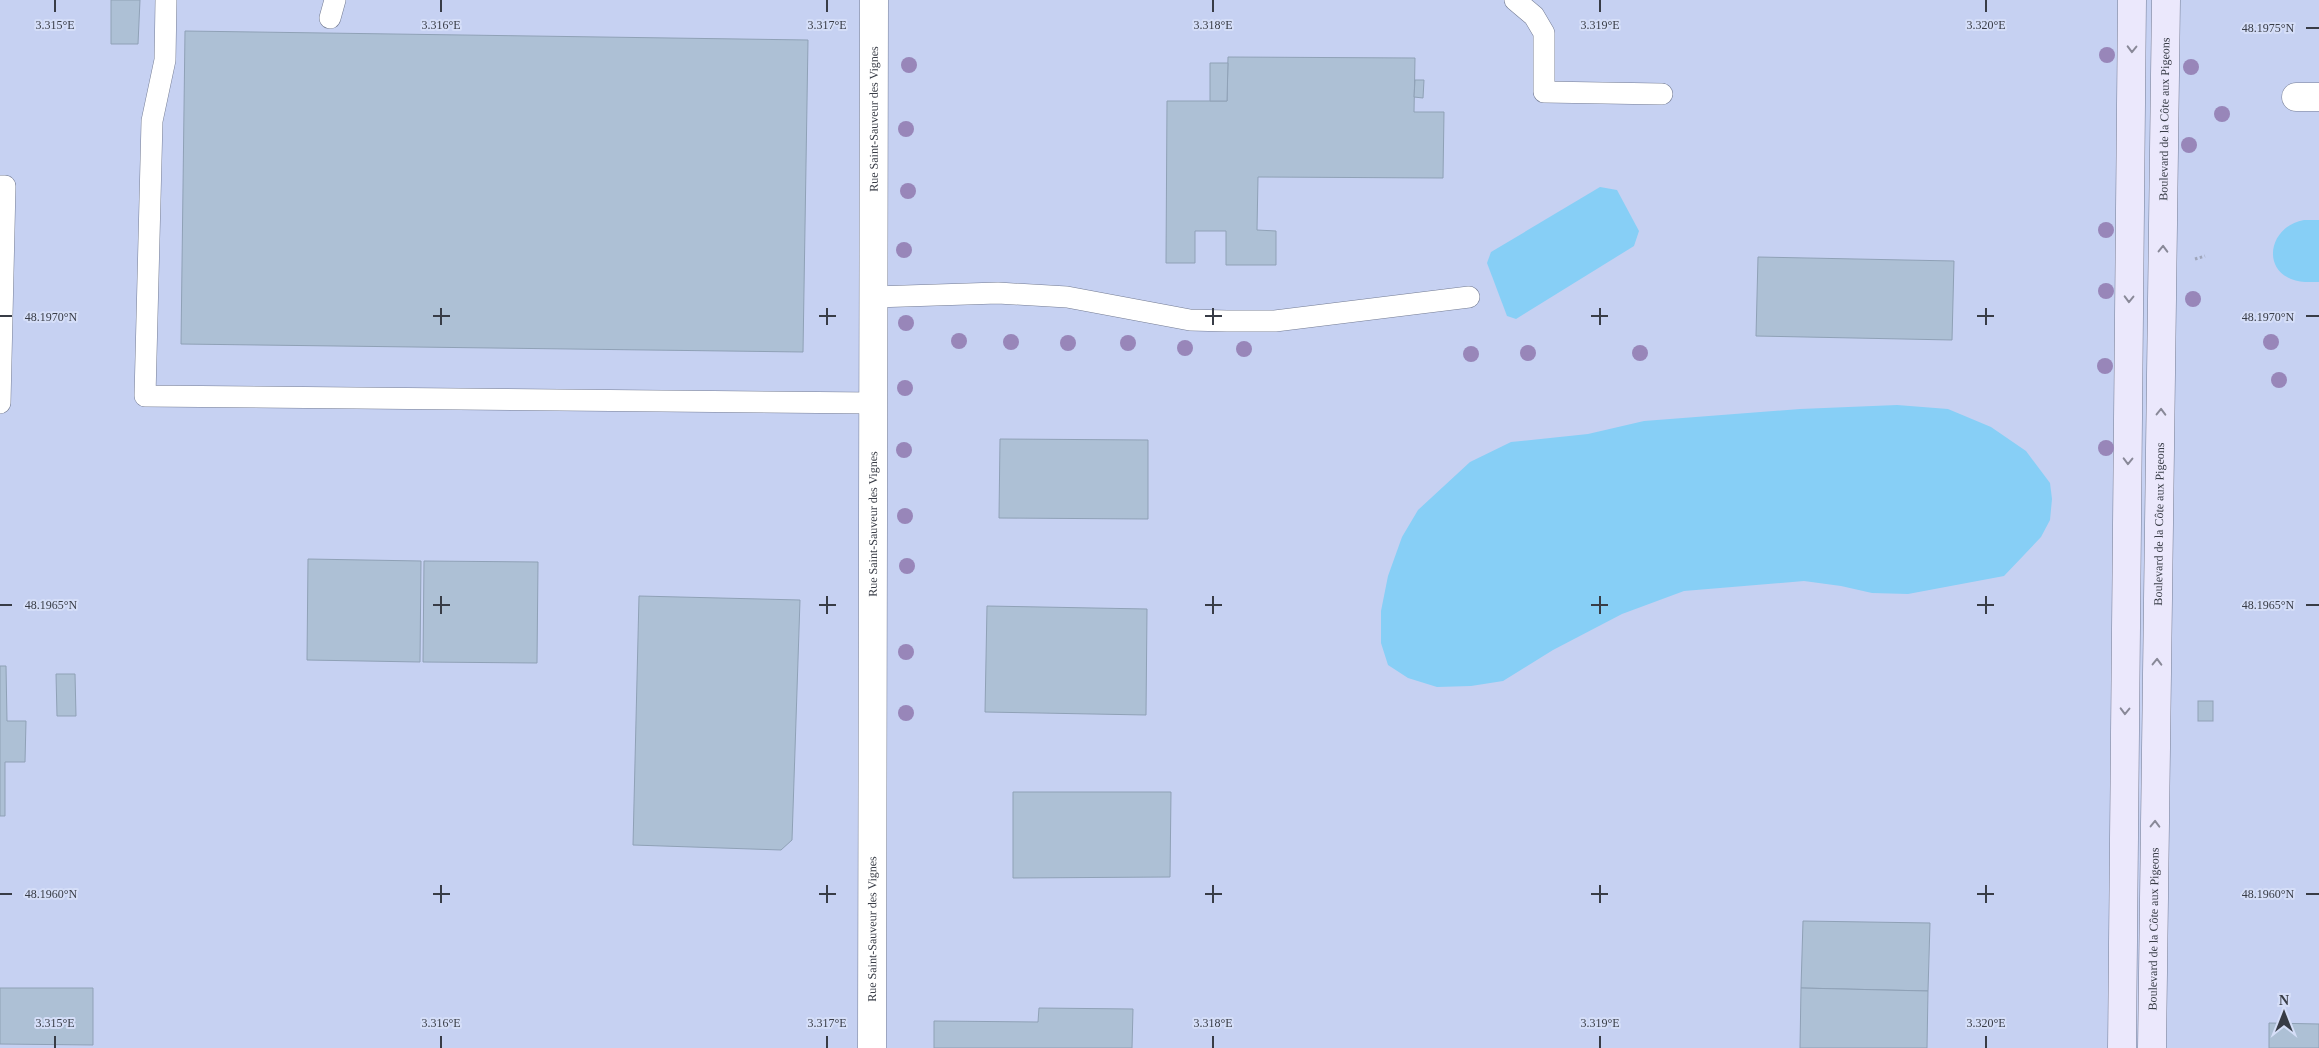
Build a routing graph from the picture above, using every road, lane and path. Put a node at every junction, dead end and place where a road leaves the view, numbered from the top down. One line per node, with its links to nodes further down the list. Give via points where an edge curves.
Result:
1 (166, 0): 11 (lane, via 165,60 152,121 145,396)
2 (874, 0): 8 (street, Rue Saint-Sauveur des Vignes)
3 (1516, 0): 6 (lane, via 1534,16 1544,33 1544,92)
4 (2132, 0): 13 (street, one-way to 13)
5 (2166, 0): 14 (street, Boulevard de la Côte aux Pigeons, one-way to 5)
6 (1662, 94)
7 (0, 186): 10 (lane, via 5,186)
8 (874, 297): 9 (lane, via 998,293 1067,297 1190,320 1227,321 1275,321); 11 (street, Rue Saint-Sauveur des Vignes)
9 (1469, 297)
10 (0, 403)
11 (873, 404): 12 (street, Rue Saint-Sauveur des Vignes)
12 (872, 1048)
13 (2122, 1048)
14 (2152, 1048)

